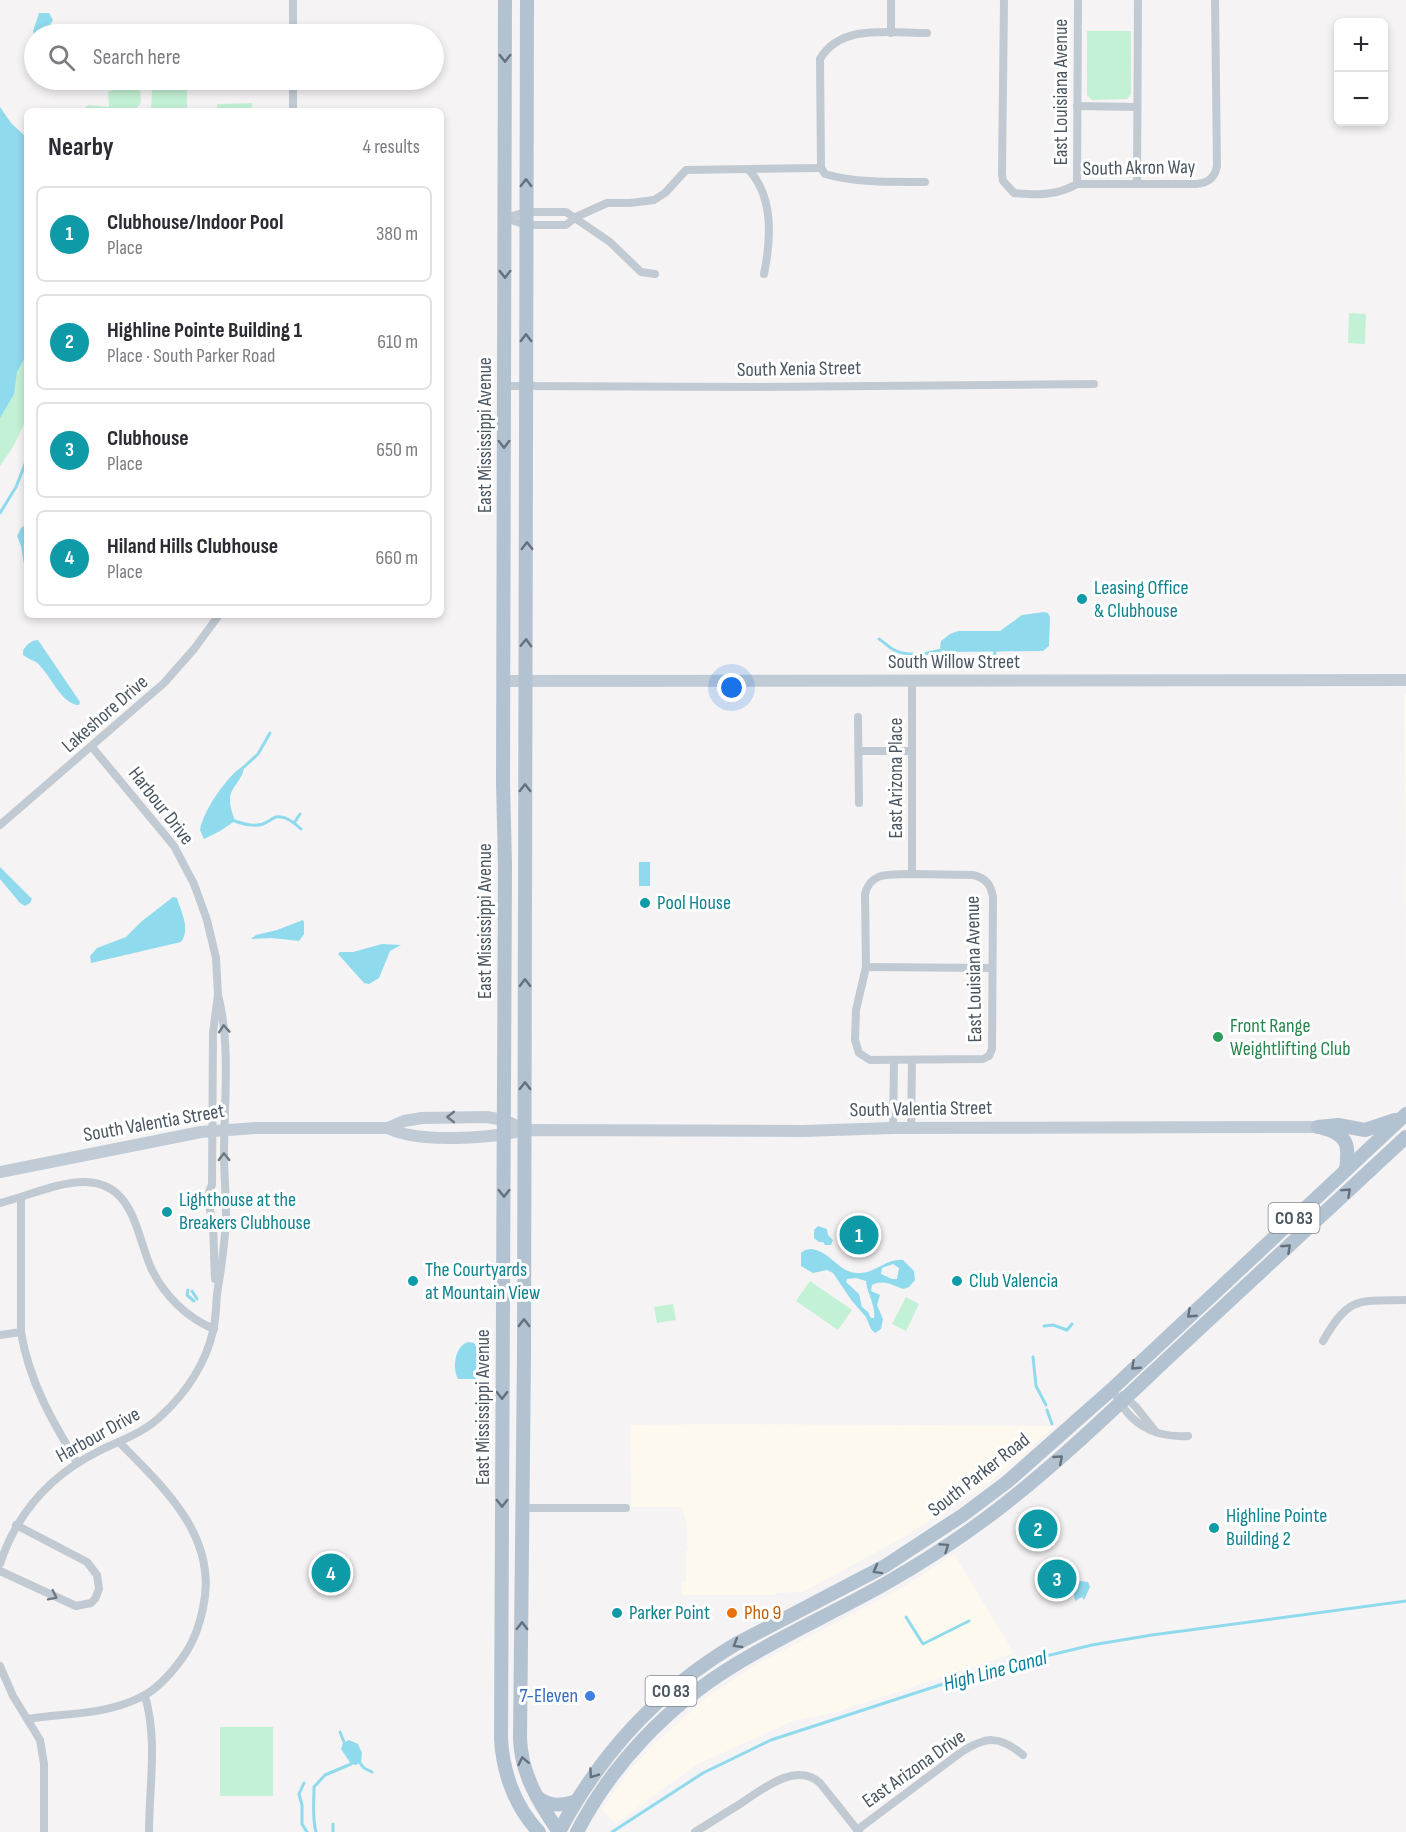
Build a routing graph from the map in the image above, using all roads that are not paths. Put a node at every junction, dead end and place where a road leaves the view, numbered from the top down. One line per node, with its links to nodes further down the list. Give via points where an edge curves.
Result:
1 (293, 0): 9 (street)
2 (505, 0): 22 (main road, East Mississippi Avenue, one-way to 22)
3 (527, 0): 23 (main road, East Mississippi Avenue, one-way to 3)
4 (891, 0): 10 (street)
5 (1004, 0): 20 (street, South Akron Way, via 1003,181 1014,193 1027,194 1063,192)
6 (1078, 0): 13 (street, East Louisiana Avenue)
7 (1138, 0): 14 (street)
8 (1215, 0): 19 (street, South Akron Way, via 1216,172 1204,183)
9 (293, 24)
10 (891, 33): 11 (street); 16 (street, via 847,35 826,48 820,59)
11 (927, 33)
12 (293, 90): 15 (street)
13 (1077, 106): 14 (street); 20 (street, East Louisiana Avenue)
14 (1137, 107): 19 (street)
15 (293, 108)
16 (821, 168): 17 (street); 18 (street, via 825,174 844,178)
17 (749, 170): 21 (street, via 686,170 654,200 607,203); 25 (street, via 757,179 768,211)
18 (925, 182)
19 (1137, 183): 20 (street, South Akron Way)
20 (1077, 184)
21 (576, 217): 23 (street, via 566,212); 23 (street, via 566,225); 24 (street, via 641,272)
22 (505, 218): 23 (street); 23 (street); 28 (main road, East Mississippi Avenue, one-way to 28)
23 (526, 218): 27 (main road, East Mississippi Avenue, one-way to 23)
24 (655, 274)
25 (764, 274)
26 (1094, 384): 27 (street, South Xenia Street)
27 (526, 385): 28 (street, South Xenia Street); 32 (main road, East Mississippi Avenue, one-way to 27)
28 (504, 386): 31 (main road, East Mississippi Avenue, one-way to 31)
29 (217, 618): 35 (street, Lakeshore Drive, via 174,673)
30 (1406, 680): 33 (street, South Willow Street)
31 (503, 681): 32 (street, South Willow Street); 46 (main road, East Mississippi Avenue)
32 (525, 681): 33 (street, South Willow Street); 53 (main road, East Mississippi Avenue, one-way to 32)
33 (912, 682): 37 (street, East Arizona Place)
34 (858, 717): 36 (street)
35 (92, 747): 39 (street, Lakeshore Drive); 52 (street, Harbour Drive, via 166,834 202,902 216,958 224,1030)
36 (859, 751): 37 (street); 38 (street)
37 (912, 751): 40 (street, East Arizona Place)
38 (859, 803)
39 (0, 825)
40 (912, 874): 41 (street, via 885,875 872,880 865,894); 42 (street, East Louisiana Avenue, via 973,875 987,881 993,897)
41 (866, 967): 42 (street); 43 (street, via 856,1010 855,1040 859,1053 870,1060)
42 (992, 968): 44 (street, East Louisiana Avenue, via 989,1056 976,1060)
43 (894, 1060): 44 (street); 50 (street)
44 (912, 1060): 51 (street)
45 (1404, 1115): 47 (main road, via 1365,1130); 56 (main road, South Parker Road / CO 83)
46 (504, 1120): 49 (street, South Valentia Street, one-way to 49, via 422,1118); 53 (street, South Valentia Street); 54 (main road, East Mississippi Avenue)
47 (1341, 1125): 48 (main road); 56 (main road)
48 (1318, 1126): 51 (street, South Valentia Street); 58 (main road, via 1345,1140)
49 (387, 1128): 52 (street, South Valentia Street); 54 (street, South Valentia Street, via 412,1136)
50 (893, 1128): 51 (street, South Valentia Street); 53 (street, South Valentia Street)
51 (911, 1128)
52 (219, 1130): 59 (street, South Valentia Street); 62 (street, Harbour Drive, one-way to 52, via 226,1219); 62 (street, Harbour Drive, via 209,1191)
53 (525, 1130): 54 (street, South Valentia Street); 73 (main road, East Mississippi Avenue, one-way to 53)
54 (504, 1135): 84 (main road, East Mississippi Avenue, one-way to 84, via 501,1739 505,1771)
55 (1406, 1137): 57 (main road, South Parker Road / CO 83)
56 (1368, 1149): 57 (main road); 58 (main road, South Parker Road / CO 83)
57 (1374, 1167): 69 (main road, South Parker Road / CO 83, one-way to 57)
58 (1346, 1170): 68 (main road, South Parker Road / CO 83, one-way to 68)
59 (0, 1172)
60 (21, 1198): 61 (street); 64 (street, via 73,1182 90,1182 112,1191 130,1209 164,1290 193,1319); 65 (street)
61 (0, 1203)
62 (217, 1300): 64 (street, Harbour Drive)
63 (1406, 1300): 67 (street, via 1351,1305 1339,1315)
64 (214, 1329): 71 (street, Harbour Drive, via 202,1361 177,1400 152,1425)
65 (21, 1332): 66 (street); 72 (street, via 37,1389)
66 (0, 1335)
67 (1323, 1341)
68 (1112, 1388): 69 (street); 83 (main road, South Parker Road / CO 83, one-way to 83, via 1007,1482 957,1520 885,1566 736,1644 695,1672 626,1733)
69 (1123, 1400): 70 (street, via 1143,1428 1172,1437); 91 (main road, South Parker Road / CO 83, one-way to 69, via 624,1762 658,1724 696,1692 737,1663 882,1586 971,1529 1046,1471)
70 (1188, 1436)
71 (119, 1442): 72 (street, Harbour Drive); 79 (street, via 182,1511 197,1538 205,1570 205,1596 194,1639 176,1666)
72 (77, 1462): 75 (street, Harbour Drive, via 50,1483)
73 (524, 1508): 74 (street); 82 (main road, East Mississippi Avenue, one-way to 73, via 520,1748)
74 (626, 1508)
75 (16, 1525): 76 (street, Harbour Drive); 77 (street, one-way to 75, via 76,1606 91,1603 99,1589 97,1575 87,1562)
76 (0, 1564)
77 (0, 1571)
78 (0, 1666): 80 (street)
79 (145, 1696): 80 (street, via 101,1711); 87 (street, via 152,1740)
80 (28, 1719): 86 (street, via 43,1750)
81 (1023, 1755): 85 (street, East Arizona Drive, via 1003,1741 977,1743)
82 (537, 1797): 83 (main road, via 559,1806); 90 (main road, East Mississippi Avenue)
83 (576, 1801): 90 (main road, South Parker Road / CO 83)
84 (522, 1806): 88 (main road); 89 (main road, East Mississippi Avenue)
85 (858, 1831): 92 (street, East Arizona Drive, via 814,1777 798,1775 772,1783)
86 (44, 1832)
87 (149, 1832)
88 (526, 1832)
89 (539, 1832)
90 (559, 1832)
91 (577, 1832)
92 (695, 1832)

